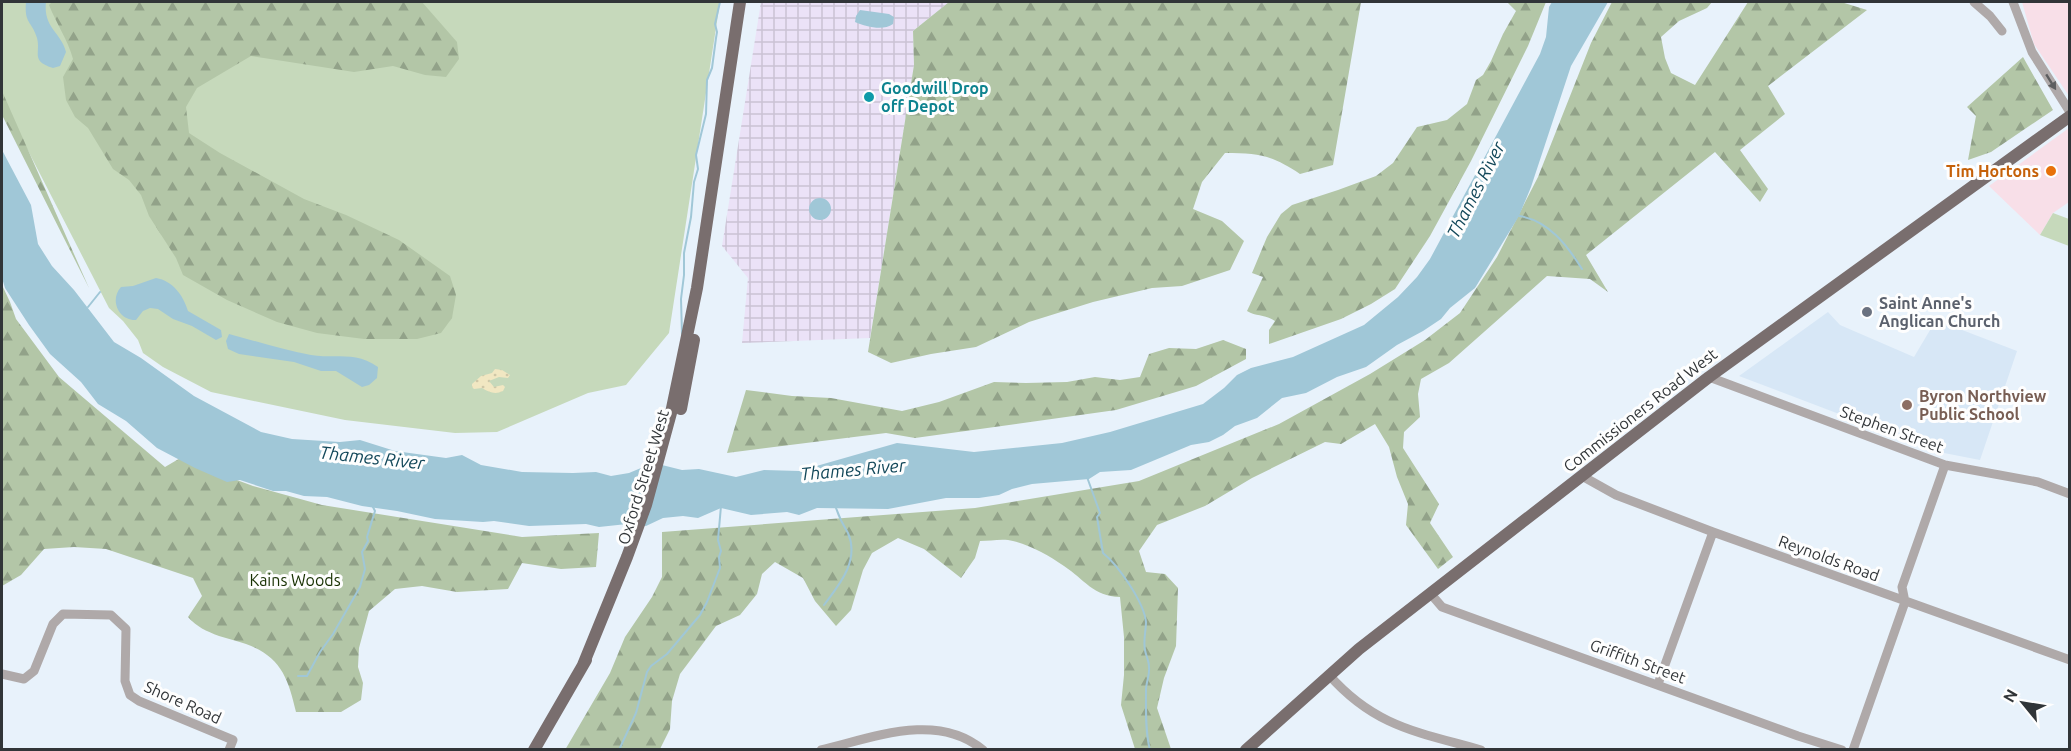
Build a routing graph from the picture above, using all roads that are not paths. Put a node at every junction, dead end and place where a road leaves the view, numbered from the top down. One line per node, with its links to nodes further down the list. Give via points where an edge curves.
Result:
1 (741, 2): 18 (main road, Oxford Street West, via 692,326 654,481 618,591 583,665)
2 (1974, 2): 4 (street)
3 (2013, 2): 5 (street, one-way to 5, via 2032,52)
4 (2002, 31)
5 (2070, 114): 6 (main road, Commissioners Road West)
6 (1709, 377): 7 (street, Stephen Street); 8 (main road, Commissioners Road West)
7 (1945, 465): 9 (street, Stephen Street, via 2038,482); 12 (street, via 1902,587)
8 (1582, 476): 10 (street, Reynolds Road, via 1616,495); 11 (main road, Commissioners Road West)
9 (2070, 494)
10 (1713, 532): 12 (street, Reynolds Road); 16 (street)
11 (1431, 593): 15 (main road, Commissioners Road West); 16 (street, Griffith Street, via 1442,607)
12 (1905, 602): 13 (street, Reynolds Road); 24 (street)
13 (2070, 660)
14 (2, 674): 17 (street, Shore Road, via 24,679 34,671 53,624 63,614 111,615 126,629 125,681 130,695)
15 (1329, 675): 21 (main road, Commissioners Road West); 22 (street, via 1350,697 1380,718)
16 (1658, 684): 23 (street, Griffith Street)
17 (231, 745)
18 (534, 750)
19 (821, 750): 20 (street, via 916,729 954,733 974,741)
20 (983, 750)
21 (1246, 750)
22 (1481, 750)
23 (1842, 750)
24 (1853, 750)

